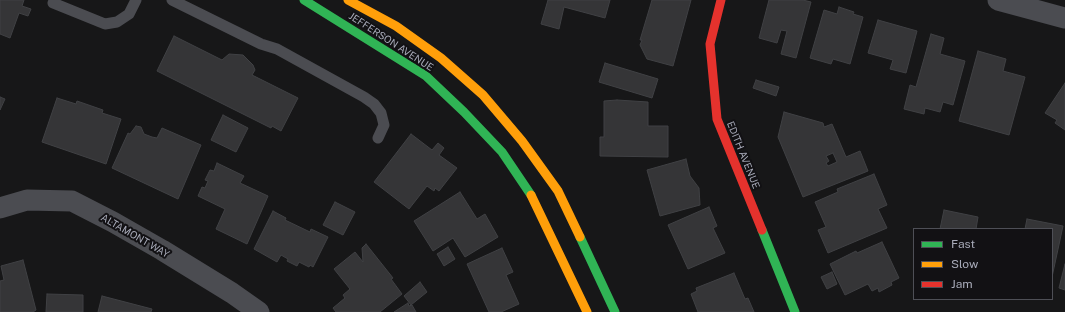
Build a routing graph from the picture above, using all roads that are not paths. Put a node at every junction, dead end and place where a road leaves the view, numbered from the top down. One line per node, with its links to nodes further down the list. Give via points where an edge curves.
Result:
1 (136, 0): 7 (lane, via 129,14 117,22 105,24)
2 (172, 0): 9 (lane, via 261,44 277,49 364,97 381,113 384,125)
3 (304, 0): 12 (main road, JEFFERSON AVENUE, via 426,76 502,152 536,202)
4 (348, 0): 13 (main road, JEFFERSON AVENUE, via 396,26 441,58 483,95 522,141 558,191)
5 (721, 0): 14 (main road, EDITH AVENUE, via 710,44 717,119)
6 (998, 0): 8 (street)
7 (53, 2)
8 (1065, 18)
9 (378, 138)
10 (0, 208): 11 (street, ALTAMONT WAY, via 27,200 72,201 162,250)
11 (259, 312)
12 (587, 312)
13 (615, 312)
14 (796, 312)

